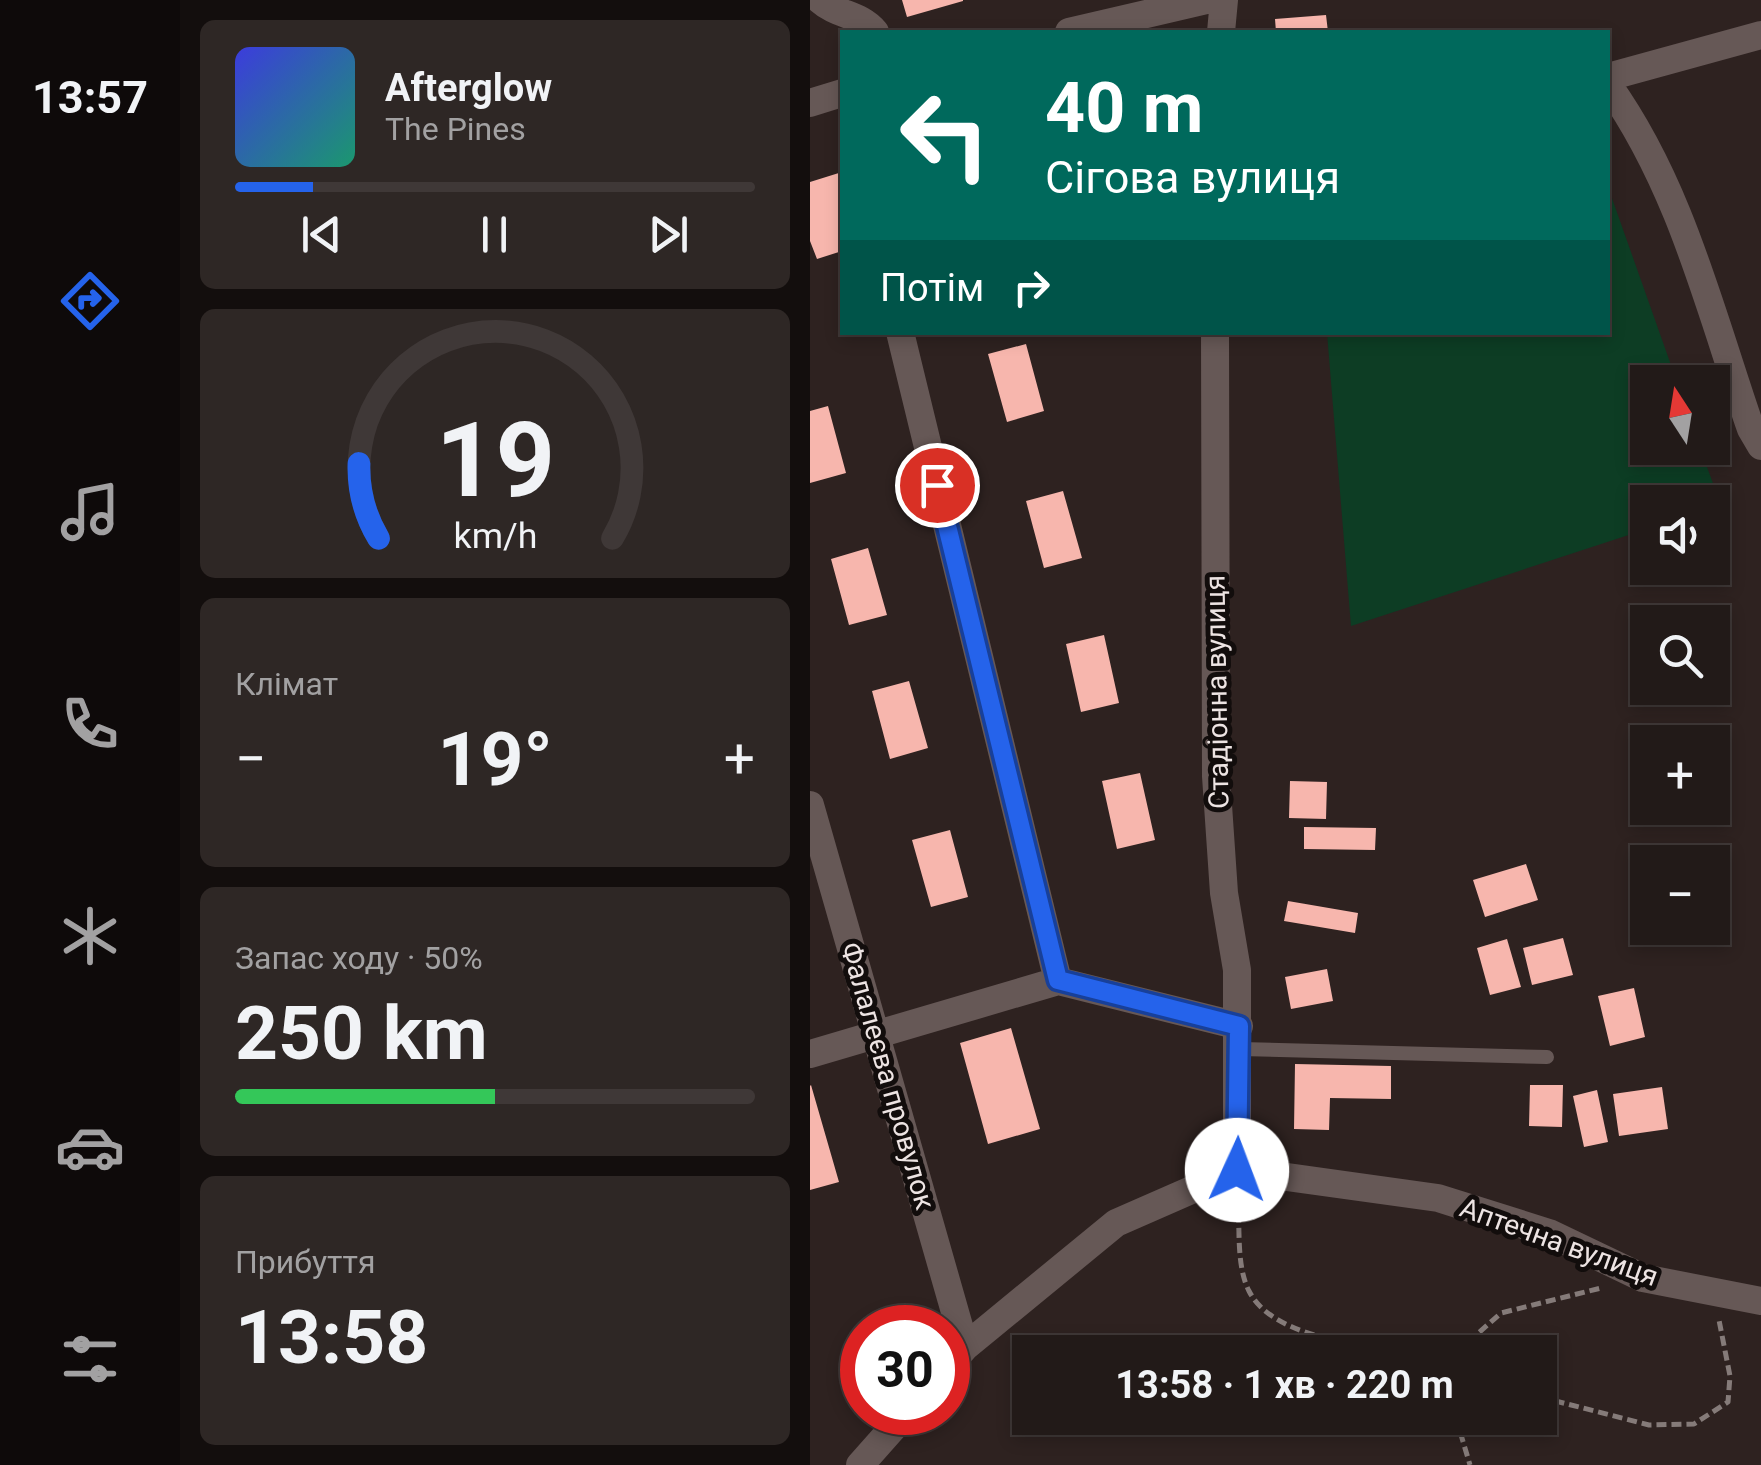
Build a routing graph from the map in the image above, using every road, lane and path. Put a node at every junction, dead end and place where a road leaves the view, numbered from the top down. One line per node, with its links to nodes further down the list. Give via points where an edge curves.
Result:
1 (820, 0): 4 (street, via 862,17)
2 (1206, 0): 5 (street)
3 (1224, 0): 6 (street)
4 (873, 30)
5 (1078, 30)
6 (1221, 30)
7 (1761, 35): 8 (street)
8 (1610, 75)
9 (1610, 88): 14 (street, via 1642,134 1684,227)
10 (840, 94): 11 (street)
11 (810, 103)
12 (901, 335): 16 (street)
13 (1215, 335): 18 (street, Стадіонна вулиця, via 1216,776)
14 (1761, 446)
15 (810, 805): 17 (street, Фалалеєва провулок)
16 (1058, 980): 17 (street); 18 (street)
17 (877, 1037): 19 (street); 25 (street, Фалалеєва провулок)
18 (1239, 1038): 20 (lane); 21 (street, Стадіонна вулиця)
19 (810, 1054)
20 (1547, 1057)
21 (1237, 1170): 22 (street, Аптечна вулиця, via 1438,1198 1549,1234); 26 (path, via 1249,1292 1274,1320); 28 (street, via 1116,1223)
22 (1644, 1278): 23 (street, Аптечна вулиця); 27 (path, via 1501,1313)
23 (1729, 1293): 24 (street, Аптечна вулиця); 29 (path, via 1718,1327 1730,1376 1728,1402 1694,1424 1649,1424)
24 (1761, 1300)
25 (943, 1305)
26 (1324, 1335)
27 (1477, 1335)
28 (970, 1345)
29 (1557, 1401)
30 (887, 1435): 32 (street)
31 (1461, 1435): 33 (path)
32 (860, 1465)
33 (1470, 1465)

